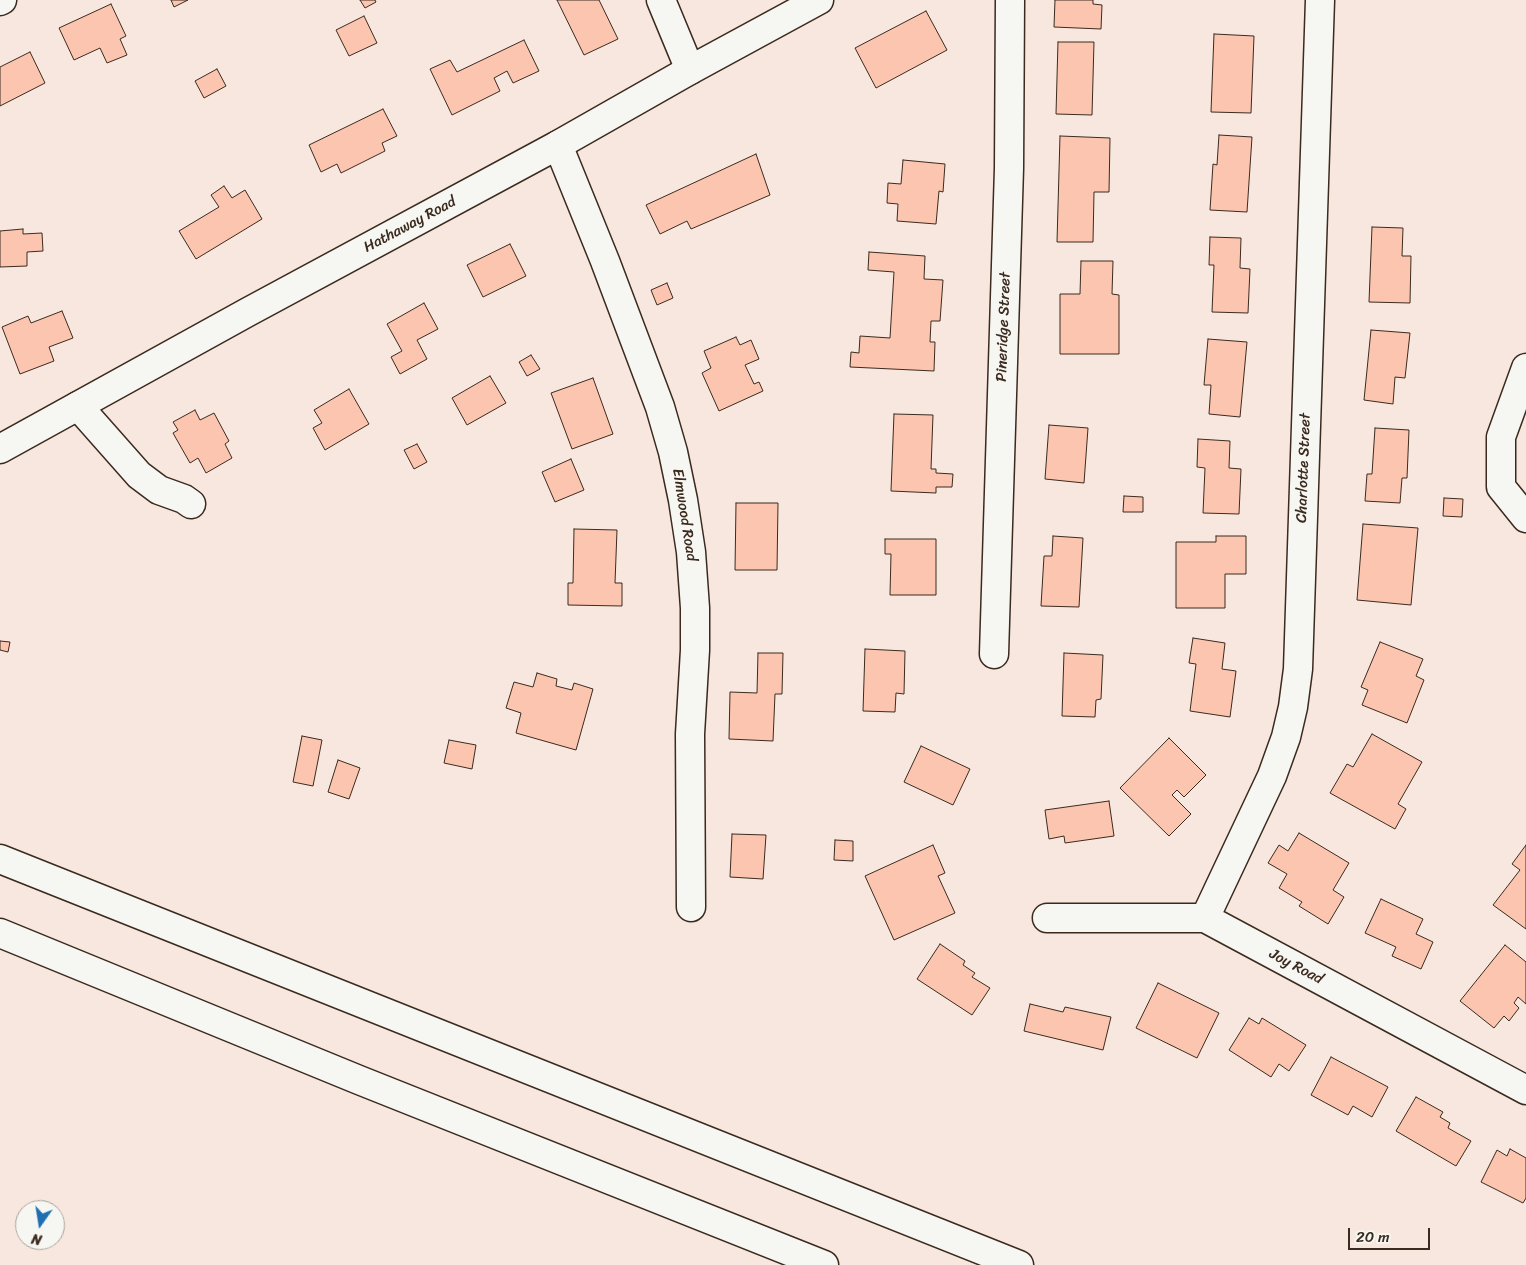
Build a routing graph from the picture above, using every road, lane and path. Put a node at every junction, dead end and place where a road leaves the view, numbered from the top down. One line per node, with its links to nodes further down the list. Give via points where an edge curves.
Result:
1 (661, 0): 5 (main road)
2 (819, 0): 5 (main road, Hathaway Road)
3 (1010, 0): 12 (main road, Pineridge Street)
4 (1320, 0): 16 (main road, Charlotte Street, via 1298,669 1286,738 1275,768)
5 (690, 70): 6 (main road, Hathaway Road)
6 (558, 145): 8 (main road, Hathaway Road); 14 (main road, Elmwood Road, via 660,407 683,500 695,608 690,734)
7 (1526, 368): 11 (main road, via 1501,437 1501,487)
8 (78, 406): 9 (main road, Hathaway Road); 10 (main road, via 139,474 159,490)
9 (0, 449)
10 (190, 504)
11 (1526, 518)
12 (994, 654)
13 (0, 859): 20 (main road)
14 (691, 907)
15 (1047, 918): 16 (main road, Joy Road)
16 (1205, 918): 18 (main road, Joy Road)
17 (0, 934): 19 (main road)
18 (1526, 1090)
19 (824, 1265)
20 (1019, 1265)

